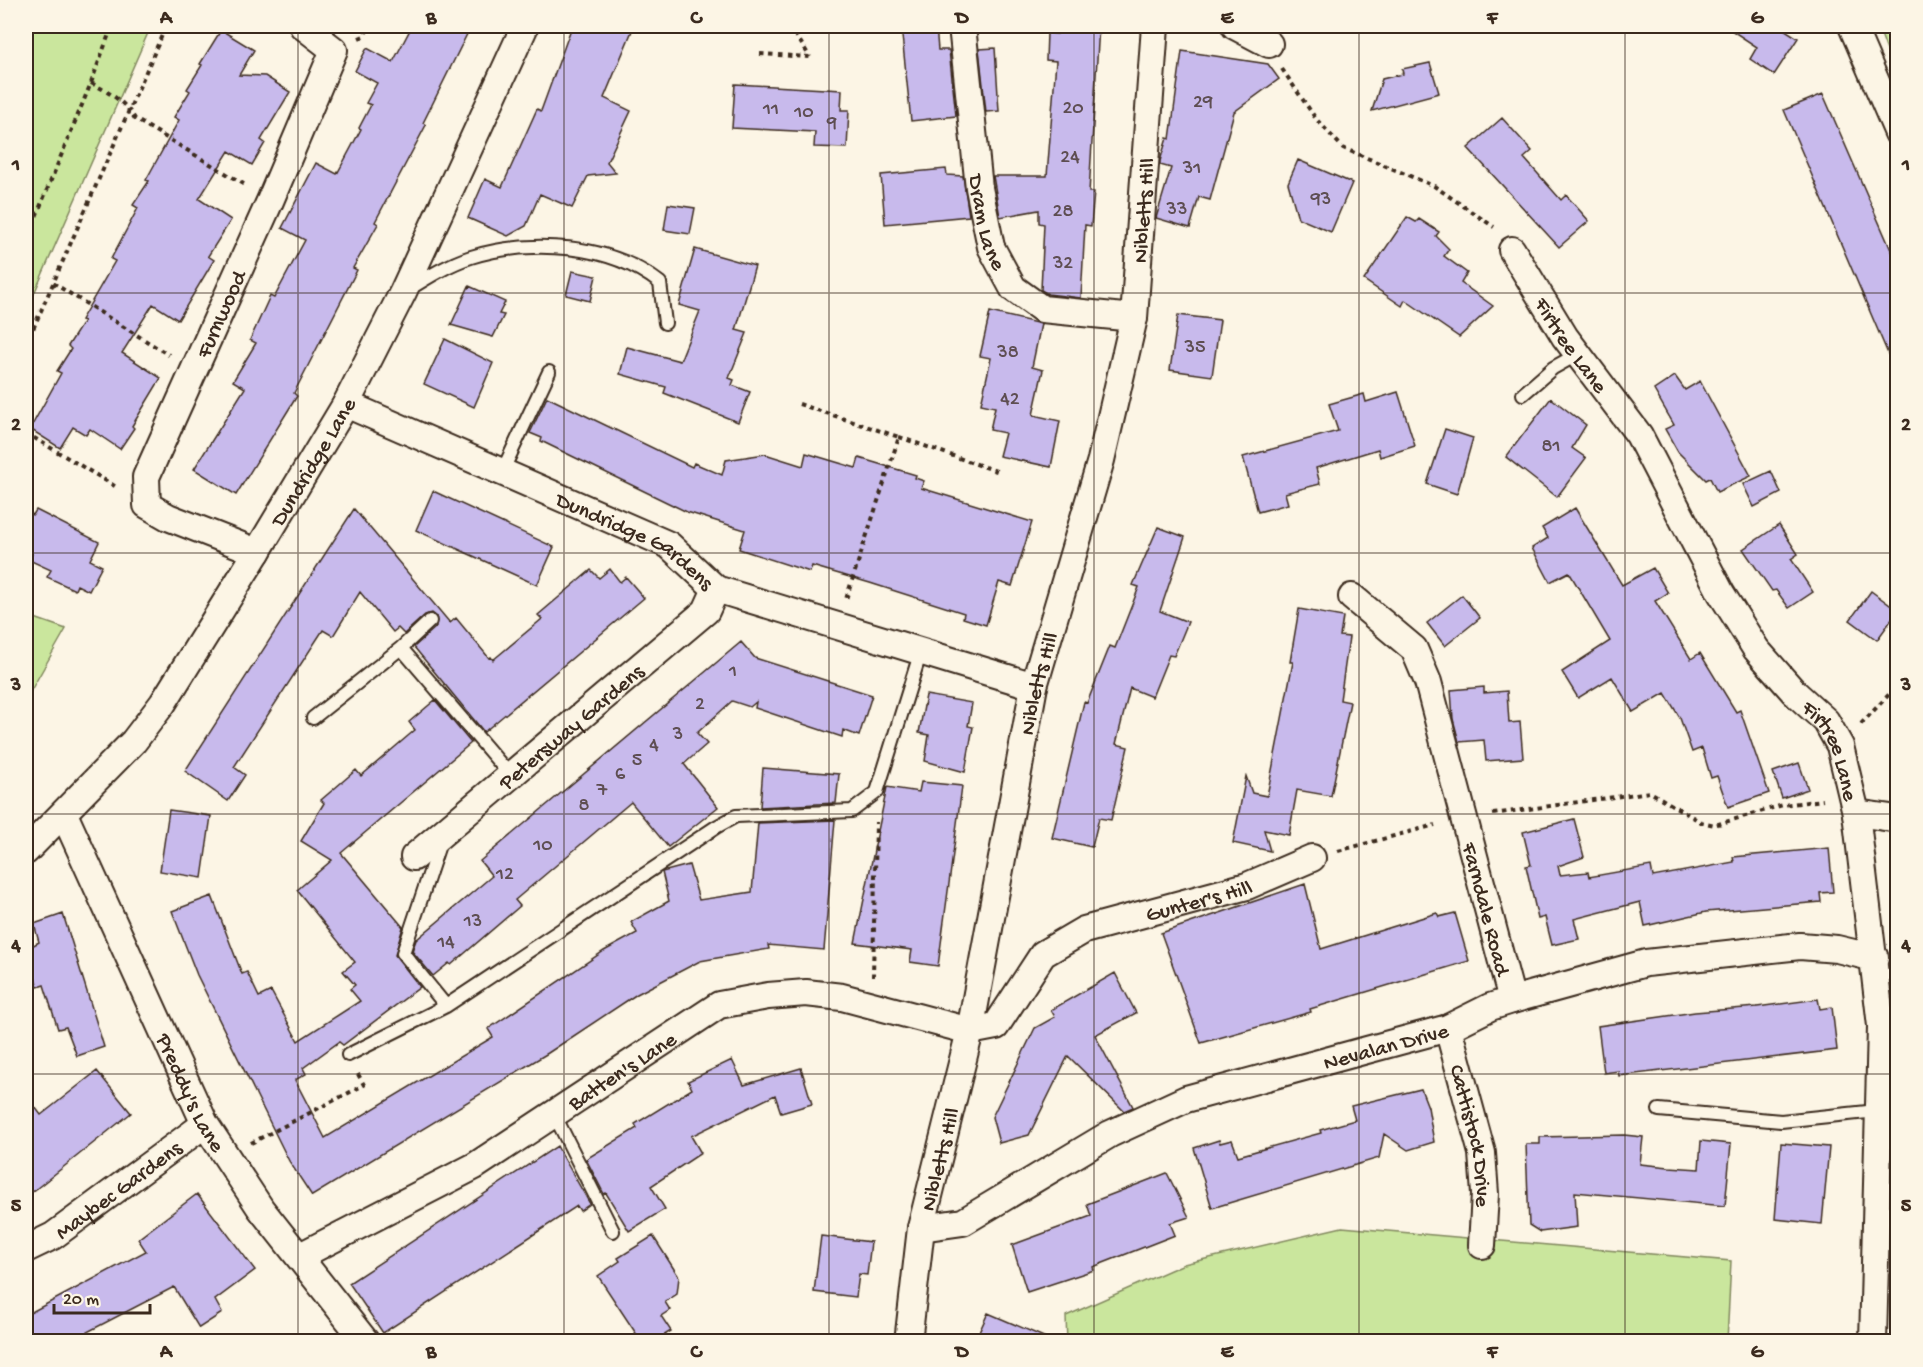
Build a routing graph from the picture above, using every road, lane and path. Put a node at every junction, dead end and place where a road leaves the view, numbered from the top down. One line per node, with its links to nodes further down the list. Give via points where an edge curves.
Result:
1 (112, 26): 12 (path)
2 (166, 26): 13 (path)
3 (303, 26): 15 (street, Furnwood, via 334,50)
4 (525, 26): 19 (street, Dundridge Lane)
5 (789, 26): 11 (path, via 810,57)
6 (962, 26): 20 (street, Dram Lane, via 979,188 991,247 1013,288 1042,309)
7 (1155, 26): 20 (street, Nibletts Hill)
8 (1235, 26): 10 (street)
9 (1852, 26): 14 (street)
10 (1269, 44): 17 (path, via 1316,119 1343,148 1434,186 1498,230)
11 (760, 54)
12 (91, 83): 13 (path, via 108,91); 16 (path)
13 (128, 109): 15 (path, via 135,119); 18 (path)
14 (1898, 133)
15 (270, 201): 24 (street, Furnwood)
16 (26, 242)
17 (1512, 250): 23 (street, Firtree Lane)
18 (53, 283): 22 (path); 24 (path)
19 (403, 292): 21 (lane, via 469,258 511,248 557,246 645,271 660,283); 27 (street, Dundridge Lane)
20 (1134, 318): 42 (street, Nibletts Hill, via 1101,460)
21 (665, 322)
22 (26, 345)
23 (1578, 354): 26 (lane, via 1552,368); 44 (street, Firtree Lane, via 1639,435 1721,593 1756,649 1826,721)
24 (195, 371): 33 (street, Furnwood, via 146,477)
25 (549, 372): 31 (lane)
26 (1523, 394)
27 (346, 404): 31 (street, Dundridge Gardens); 34 (street, Dundridge Lane)
28 (800, 404): 30 (path)
29 (26, 434): 33 (path)
30 (898, 436): 32 (path); 38 (path)
31 (502, 472): 35 (street, Dundridge Gardens, via 669,545)
32 (999, 472)
33 (147, 505): 34 (street)
34 (257, 552): 48 (street, Dundridge Lane, via 164,703 134,741)
35 (716, 589): 38 (street, Dundridge Gardens); 45 (street, Petersway Gardens, via 706,611)
36 (1353, 597): 49 (street, Farndale Road, via 1414,649 1428,682)
37 (430, 621): 39 (lane)
38 (838, 626): 40 (street, Dundridge Gardens)
39 (401, 648): 43 (lane); 45 (lane)
40 (921, 651): 42 (street, Dundridge Gardens); 46 (lane)
41 (1898, 685): 44 (path)
42 (1034, 686): 60 (street, Nibletts Hill)
43 (313, 718)
44 (1840, 746): 47 (street, Firtree Lane)
45 (511, 776): 51 (street, Petersway Gardens)
46 (877, 792): 57 (path); 58 (lane, via 852,811 736,816)
47 (1853, 807): 49 (path, via 1811,799 1715,825 1701,822 1650,792); 50 (street); 55 (street, Firtree Lane)
48 (64, 814): 52 (street, Dundridge Lane); 65 (street, Preddy's Lane)
49 (1465, 817): 54 (path); 56 (street, Farndale Road)
50 (1898, 819)
51 (443, 832): 53 (street, Petersway Gardens); 58 (lane, via 403,953)
52 (26, 851)
53 (414, 857)
54 (1311, 858): 60 (street, Gunter's Hill, via 1247,886 1084,930 1043,954 996,1026)
55 (1883, 969): 56 (street, Nevalan Drive, via 1837,949 1800,946 1646,963); 62 (street, Firtree Lane)
56 (1512, 1000): 59 (street, Nevalan Drive)
57 (872, 1004): 60 (street, Batten's Lane); 64 (street, Batten's Lane, via 806,993 719,1005)
58 (446, 1006): 61 (lane)
59 (1448, 1028): 67 (street, Nevalan Drive, via 1186,1099 1110,1134 963,1222); 69 (street, Cattistock Drive, via 1482,1153)
60 (970, 1031): 67 (street, Nibletts Hill)
61 (348, 1055): 66 (path, via 364,1084)
62 (1884, 1099): 63 (lane, via 1781,1121); 74 (street, Firtree Lane)
63 (1659, 1110)
64 (554, 1114): 68 (lane); 71 (street, Batten's Lane, via 475,1166)
65 (206, 1124): 66 (street, Preddy's Lane); 70 (street, Maybec Gardens, via 53,1236)
66 (225, 1157): 71 (street, Preddy's Lane)
67 (921, 1228): 73 (street, Nibletts Hill)
68 (613, 1231)
69 (1482, 1245)
70 (26, 1249)
71 (300, 1256): 72 (street, Preddy's Lane)
72 (366, 1341)
73 (909, 1341)
74 (1873, 1341)

